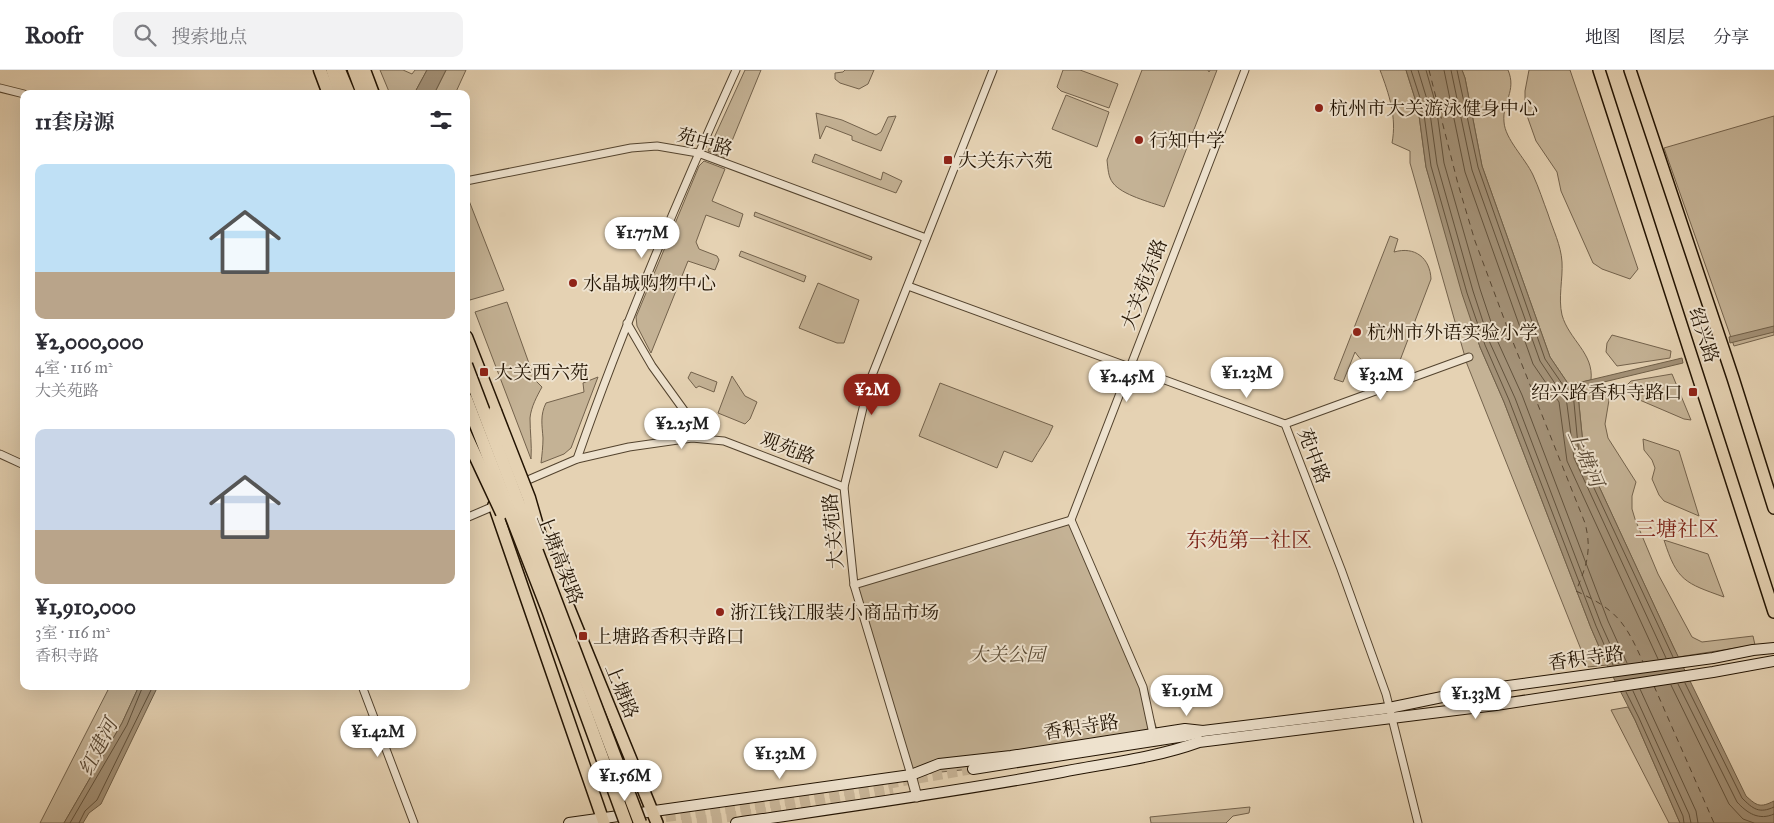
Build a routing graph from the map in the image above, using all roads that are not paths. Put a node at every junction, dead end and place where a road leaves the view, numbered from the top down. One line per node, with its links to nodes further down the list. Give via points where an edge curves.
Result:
1 (320, 70): 13 (highway)
2 (332, 70): 14 (main road)
3 (340, 70): 15 (highway)
4 (354, 70): 16 (highway)
5 (360, 70): 17 (main road)
6 (364, 70): 18 (highway)
7 (736, 70): 20 (street)
8 (993, 70): 22 (street, 大关苑路)
9 (1245, 70): 28 (street, 大关苑东路)
10 (1599, 70): 46 (main road, 绍兴路)
11 (1630, 70): 41 (main road, 绍兴路)
12 (0, 88): 19 (street)
13 (328, 90)
14 (339, 90)
15 (348, 90)
16 (362, 90)
17 (368, 90)
18 (372, 90)
19 (20, 93)
20 (698, 154): 21 (street, 苑中路, via 657,146 630,148); 22 (street, 苑中路); 24 (street)
21 (470, 180)
22 (926, 238): 23 (street, 大关苑路)
23 (908, 286): 28 (street, 苑中路); 39 (street, 大关苑路, via 869,383)
24 (628, 322): 33 (street, via 652,366); 36 (street)
25 (470, 347): 47 (highway, bridge, via 529,498)
26 (1470, 357): 31 (street)
27 (470, 360): 38 (main road, 上塘路)
28 (1129, 367): 31 (street, 苑中路); 43 (street, 大关苑东路)
29 (470, 375): 47 (highway, 上塘高架路, bridge)
30 (470, 409): 45 (highway, 上塘高架路, bridge)
31 (1285, 424): 51 (street, 苑中路, via 1341,569)
32 (470, 435): 40 (main road)
33 (704, 438): 36 (street, 观苑路, via 629,447); 39 (street, 观苑路, via 724,441)
34 (470, 444): 45 (highway, bridge)
35 (0, 454): 37 (street)
36 (577, 459): 38 (street, 观苑路)
37 (20, 463)
38 (518, 484): 57 (main road, 上塘路)
39 (844, 487): 44 (street, 大关苑路)
40 (494, 506): 42 (street); 58 (main road)
41 (1774, 508)
42 (470, 516)
43 (1071, 520): 44 (street); 53 (street, via 1143,687)
44 (854, 585): 55 (street, 大关苑路)
45 (548, 610): 61 (highway, 上塘高架路, bridge)
46 (1774, 612)
47 (572, 643): 62 (highway, 上塘高架路, bridge)
48 (1774, 648): 51 (main road, 香积寺路, via 1471,691)
49 (1774, 661): 51 (main road, 香积寺路, via 1496,705)
50 (364, 690): 59 (street)
51 (1390, 712): 52 (main road, 香积寺路); 54 (main road, 香积寺路); 65 (street, 苑中路)
52 (1204, 731): 53 (main road, 香积寺路, via 1185,729); 54 (main road, via 974,772 1187,741)
53 (1153, 734): 55 (main road, 香积寺路, via 939,764)
54 (1199, 742): 56 (main road, 香积寺路, via 1173,751)
55 (911, 775): 56 (street, 大关苑路); 57 (main road, 香积寺路)
56 (917, 797): 64 (main road, 香积寺路)
57 (652, 810): 58 (main road, 香积寺路); 63 (main road, 上塘路)
58 (603, 820): 60 (main road, 香积寺路)
59 (414, 823)
60 (568, 823)
61 (626, 823)
62 (640, 823)
63 (657, 823)
64 (736, 823)
65 (1418, 823)

